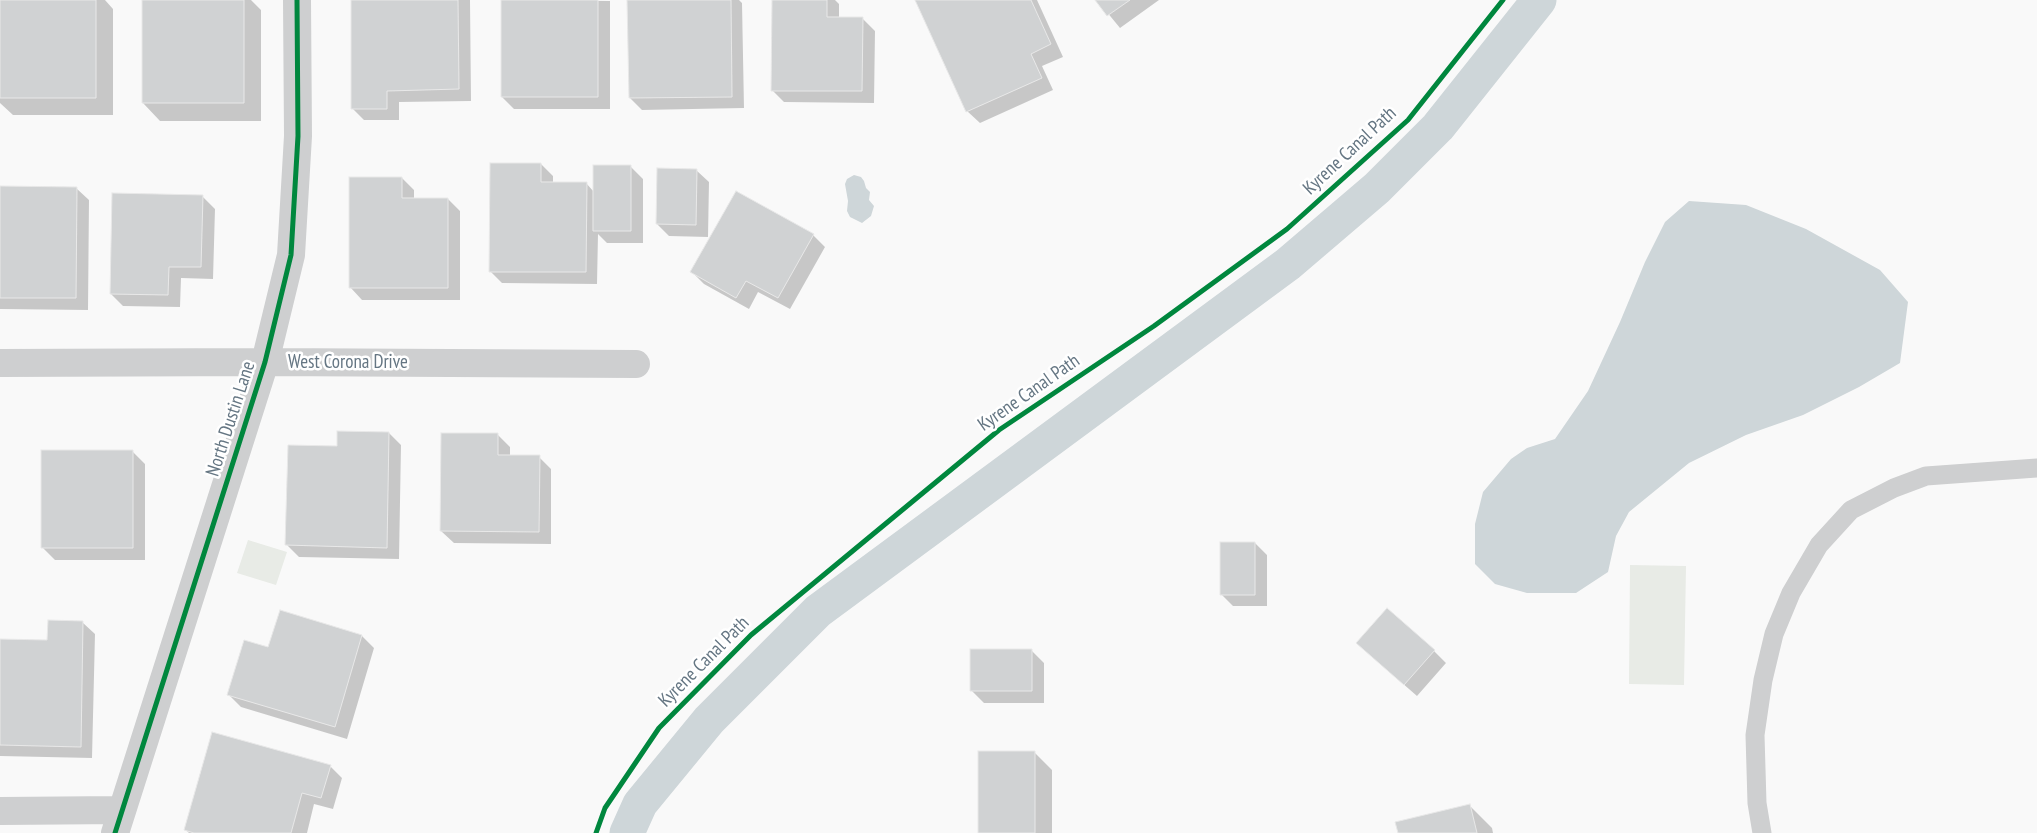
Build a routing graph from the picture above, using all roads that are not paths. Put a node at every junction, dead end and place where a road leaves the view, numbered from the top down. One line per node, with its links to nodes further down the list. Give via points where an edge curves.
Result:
1 (298, 0): 2 (street, North Dustin Lane, via 298,136 291,255)
2 (265, 362): 3 (street, West Corona Drive); 4 (street, West Corona Drive); 7 (street, North Dustin Lane)
3 (0, 363)
4 (636, 364)
5 (2037, 468): 8 (lane, via 1926,476 1851,510 1819,545 1791,592 1774,634 1764,680 1754,735 1757,803)
6 (0, 811): 7 (street)
7 (118, 822)
8 (1762, 833)

